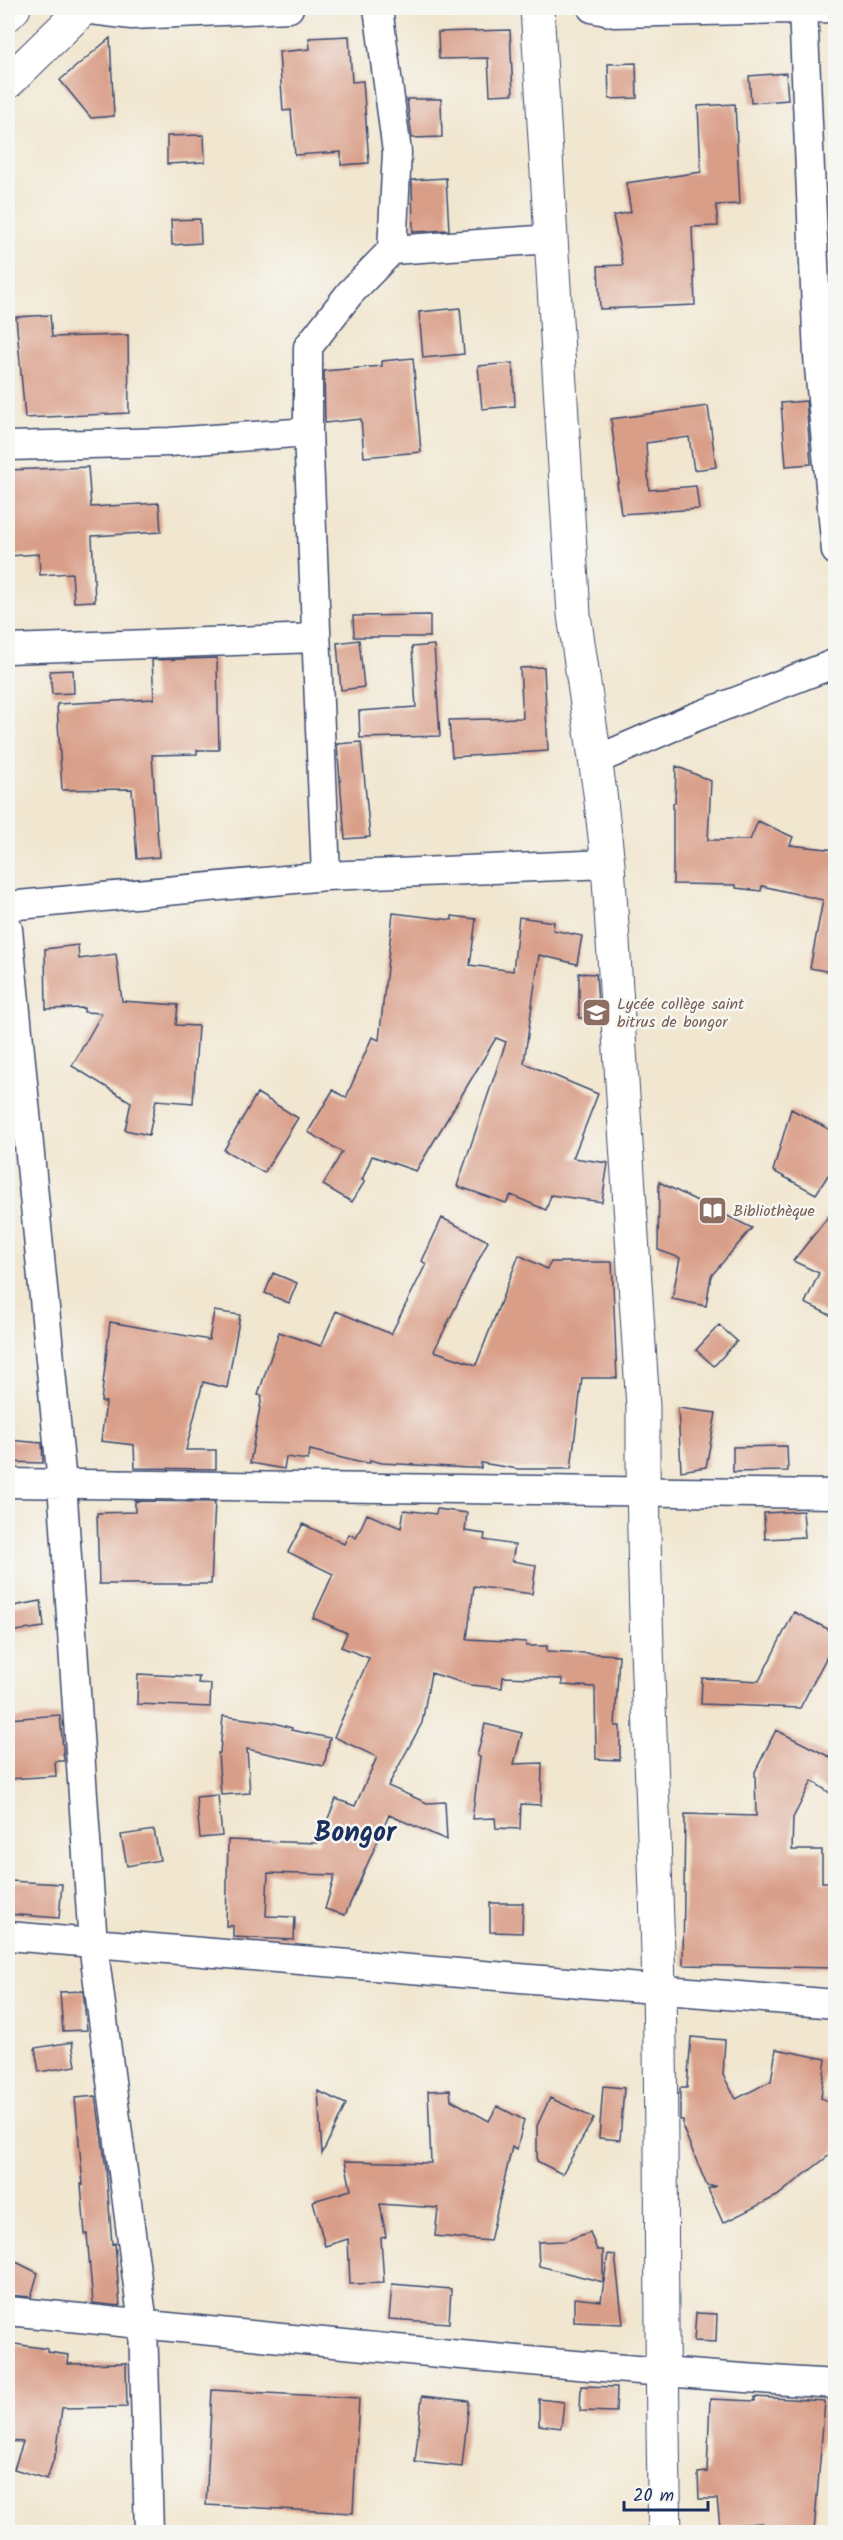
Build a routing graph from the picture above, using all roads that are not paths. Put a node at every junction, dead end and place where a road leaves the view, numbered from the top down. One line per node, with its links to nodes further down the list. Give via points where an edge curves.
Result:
1 (14, 8): 9 (street)
2 (83, 8): 3 (street, via 132,15); 10 (street)
3 (289, 8)
4 (378, 8): 12 (street, via 398,152)
5 (537, 8): 11 (street)
6 (592, 8): 7 (street, via 615,13)
7 (803, 8): 8 (street); 15 (street, via 818,356)
8 (836, 8)
9 (8, 14)
10 (8, 82)
11 (551, 240): 12 (street); 19 (street, via 574,615)
12 (392, 250): 13 (street, via 308,347)
13 (308, 432): 14 (street, via 170,442); 16 (street)
14 (8, 446)
15 (836, 551)
16 (316, 638): 17 (street); 21 (street)
17 (8, 649)
18 (836, 663): 19 (street)
19 (594, 761): 20 (street)
20 (608, 864): 21 (street); 26 (street, via 643,1407)
21 (326, 876): 22 (street)
22 (8, 906)
23 (8, 929): 25 (street)
24 (8, 1483): 25 (street)
25 (62, 1483): 26 (street); 29 (street)
26 (642, 1493): 27 (street); 30 (street)
27 (836, 1494)
28 (8, 1936): 29 (street)
29 (93, 1944): 30 (street); 33 (street)
30 (659, 1991): 31 (street); 34 (street)
31 (836, 2004)
32 (8, 2311): 33 (street)
33 (143, 2324): 34 (street); 36 (street)
34 (661, 2373): 35 (street); 37 (street)
35 (836, 2384)
36 (149, 2532)
37 (665, 2532)

